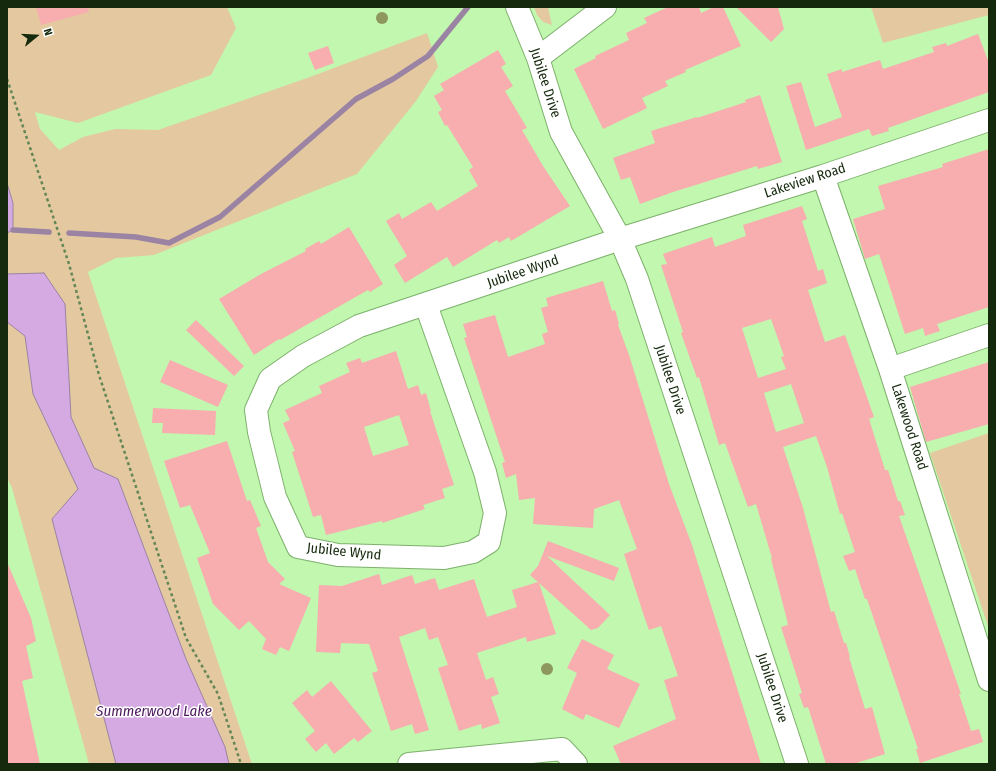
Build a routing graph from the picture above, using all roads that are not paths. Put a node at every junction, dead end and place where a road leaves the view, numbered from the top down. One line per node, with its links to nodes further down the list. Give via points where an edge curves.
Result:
1 (517, 7): 3 (street, Jubilee Drive)
2 (605, 7): 3 (street)
3 (538, 58): 6 (street, Jubilee Drive, via 561,132)
4 (989, 120): 5 (street, Lakeview Road)
5 (823, 176): 6 (street, Lakeview Road); 9 (street, Lakewood Road)
6 (620, 239): 7 (street, Jubilee Wynd); 13 (street, Jubilee Drive, via 637,279)
7 (426, 305): 7 (street, Jubilee Wynd, via 359,326 303,356 270,379 256,410 259,432 275,497 298,547 338,554 444,558 473,552 489,542 495,513 486,472)
8 (989, 335): 9 (street)
9 (890, 369): 10 (street, Lakewood Road)
10 (989, 680)
11 (409, 764): 12 (street, via 562,749)
12 (576, 764)
13 (797, 764)

